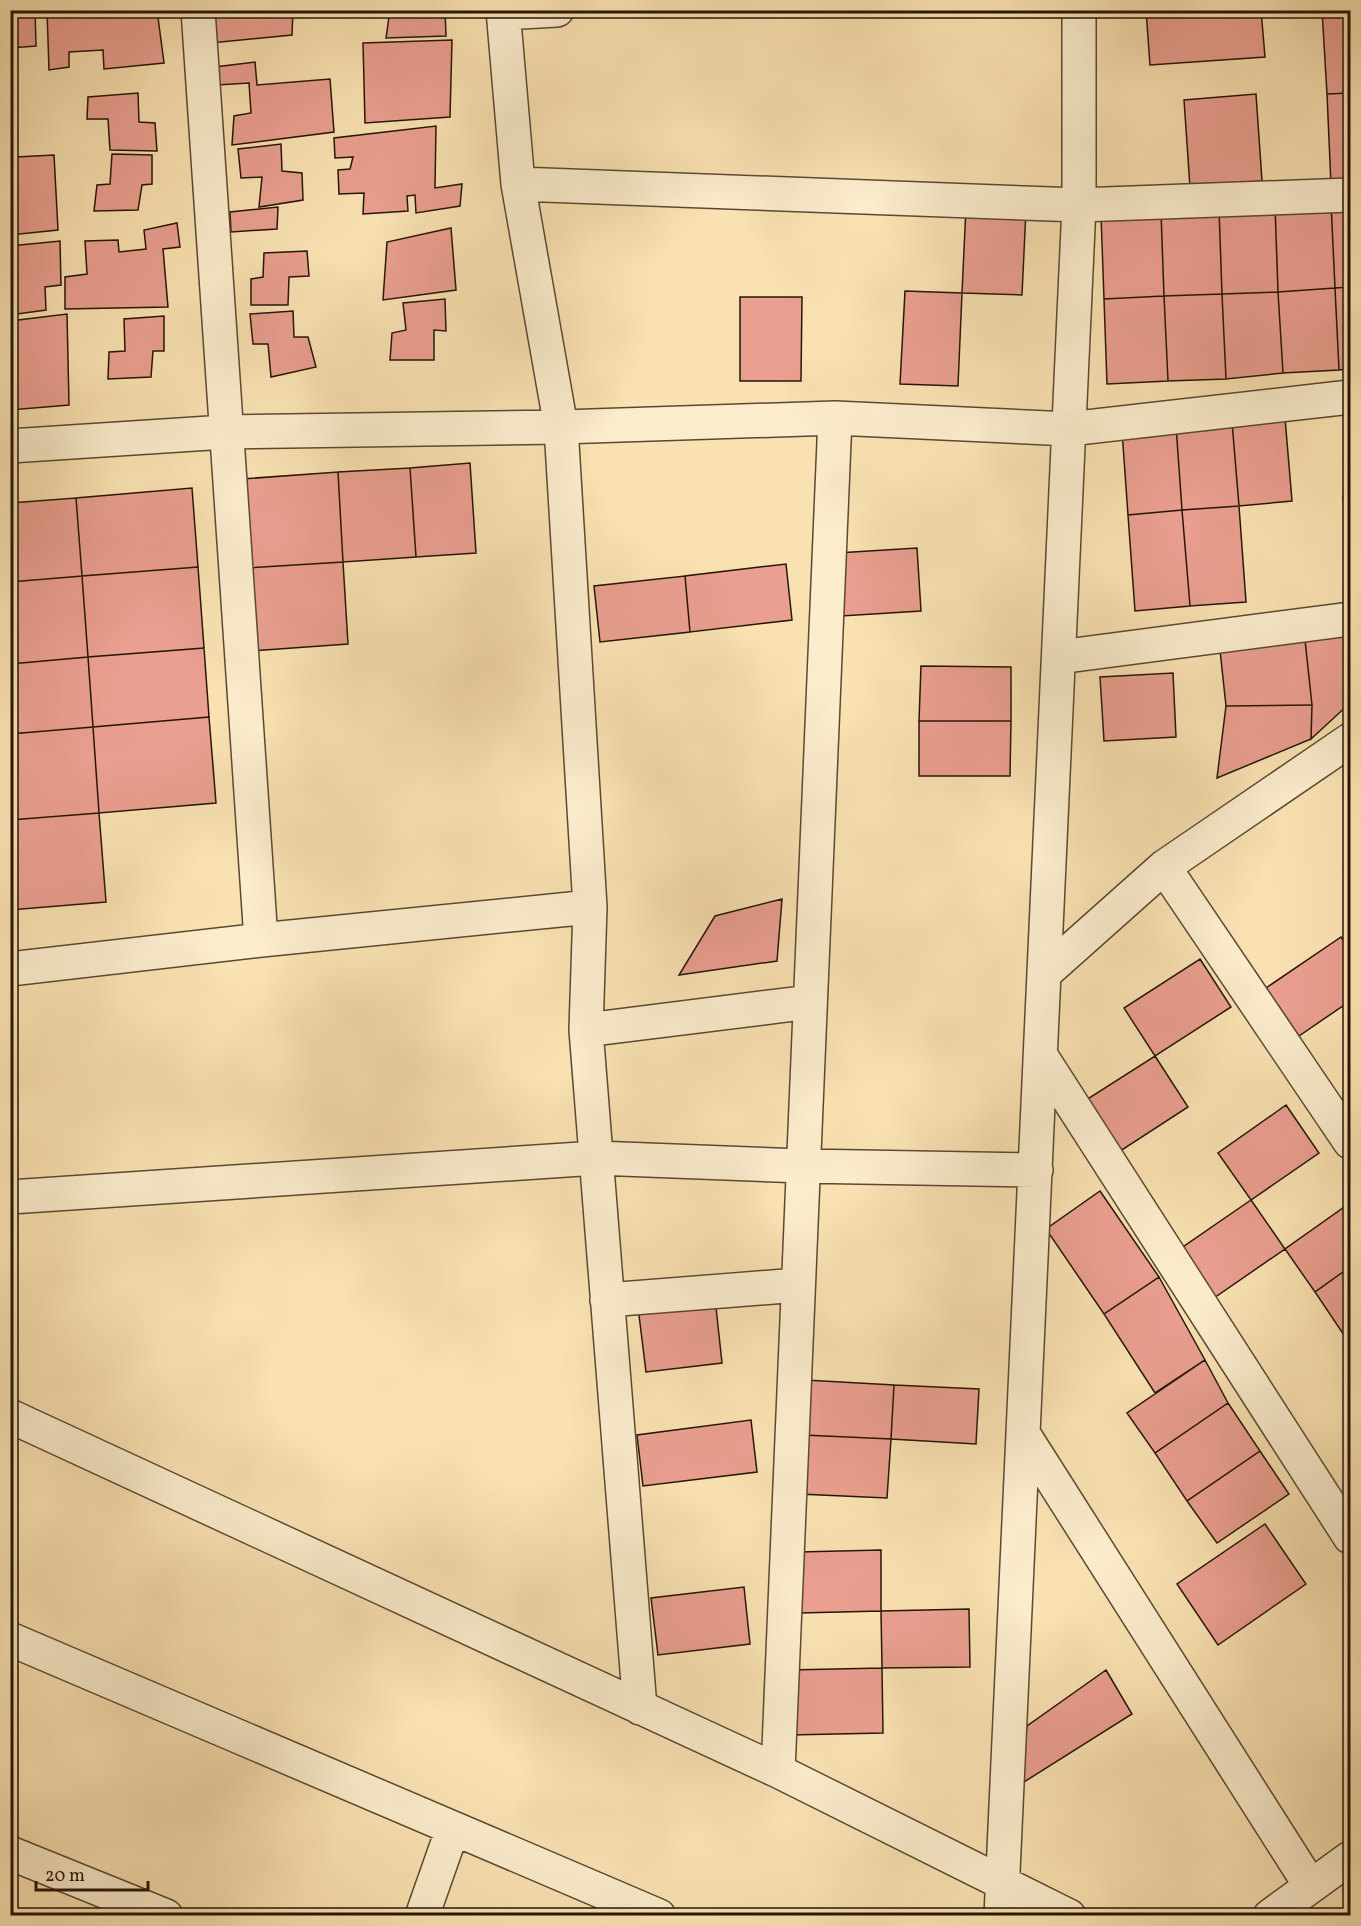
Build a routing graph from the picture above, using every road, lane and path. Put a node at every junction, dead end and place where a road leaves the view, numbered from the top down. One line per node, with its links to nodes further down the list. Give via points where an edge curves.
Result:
1 (198, 10): 12 (street)
2 (556, 10): 4 (street)
3 (1079, 10): 7 (street)
4 (504, 12): 5 (street)
5 (518, 184): 7 (street); 10 (street)
6 (1350, 195): 7 (street)
7 (1079, 205): 11 (street)
8 (1350, 397): 11 (street)
9 (835, 418): 10 (street); 11 (street); 22 (street)
10 (561, 427): 12 (street); 18 (street)
11 (1069, 429): 15 (street)
12 (225, 432): 13 (street); 19 (street)
13 (10, 446)
14 (1350, 619): 15 (street)
15 (1059, 657): 21 (street)
16 (1349, 745): 17 (street)
17 (1164, 867): 21 (street); 25 (street)
18 (590, 907): 19 (street); 23 (street)
19 (261, 940): 20 (street)
20 (10, 969)
21 (1045, 973): 24 (street)
22 (810, 1002): 23 (street); 27 (street)
23 (586, 1030): 26 (street)
24 (1041, 1056): 28 (street); 34 (street)
25 (1350, 1142)
26 (596, 1158): 27 (street); 29 (street); 31 (street)
27 (803, 1166): 28 (street); 30 (street)
28 (1036, 1170): 33 (street)
29 (10, 1197)
30 (798, 1285): 31 (street); 37 (street)
31 (607, 1300): 36 (street)
32 (10, 1416): 36 (street)
33 (1024, 1435): 41 (street); 42 (street)
34 (1350, 1537)
35 (10, 1639): 38 (street)
36 (640, 1708): 37 (street)
37 (778, 1771): 41 (street)
38 (453, 1828): 43 (street); 45 (street)
39 (10, 1852): 44 (street)
40 (1350, 1858): 42 (street)
41 (1004, 1883): 47 (street); 48 (street)
42 (1310, 1885): 49 (street)
43 (602, 1904): 46 (street)
44 (166, 1915)
45 (422, 1916)
46 (658, 1916)
47 (1001, 1916)
48 (1069, 1916)
49 (1270, 1916)

